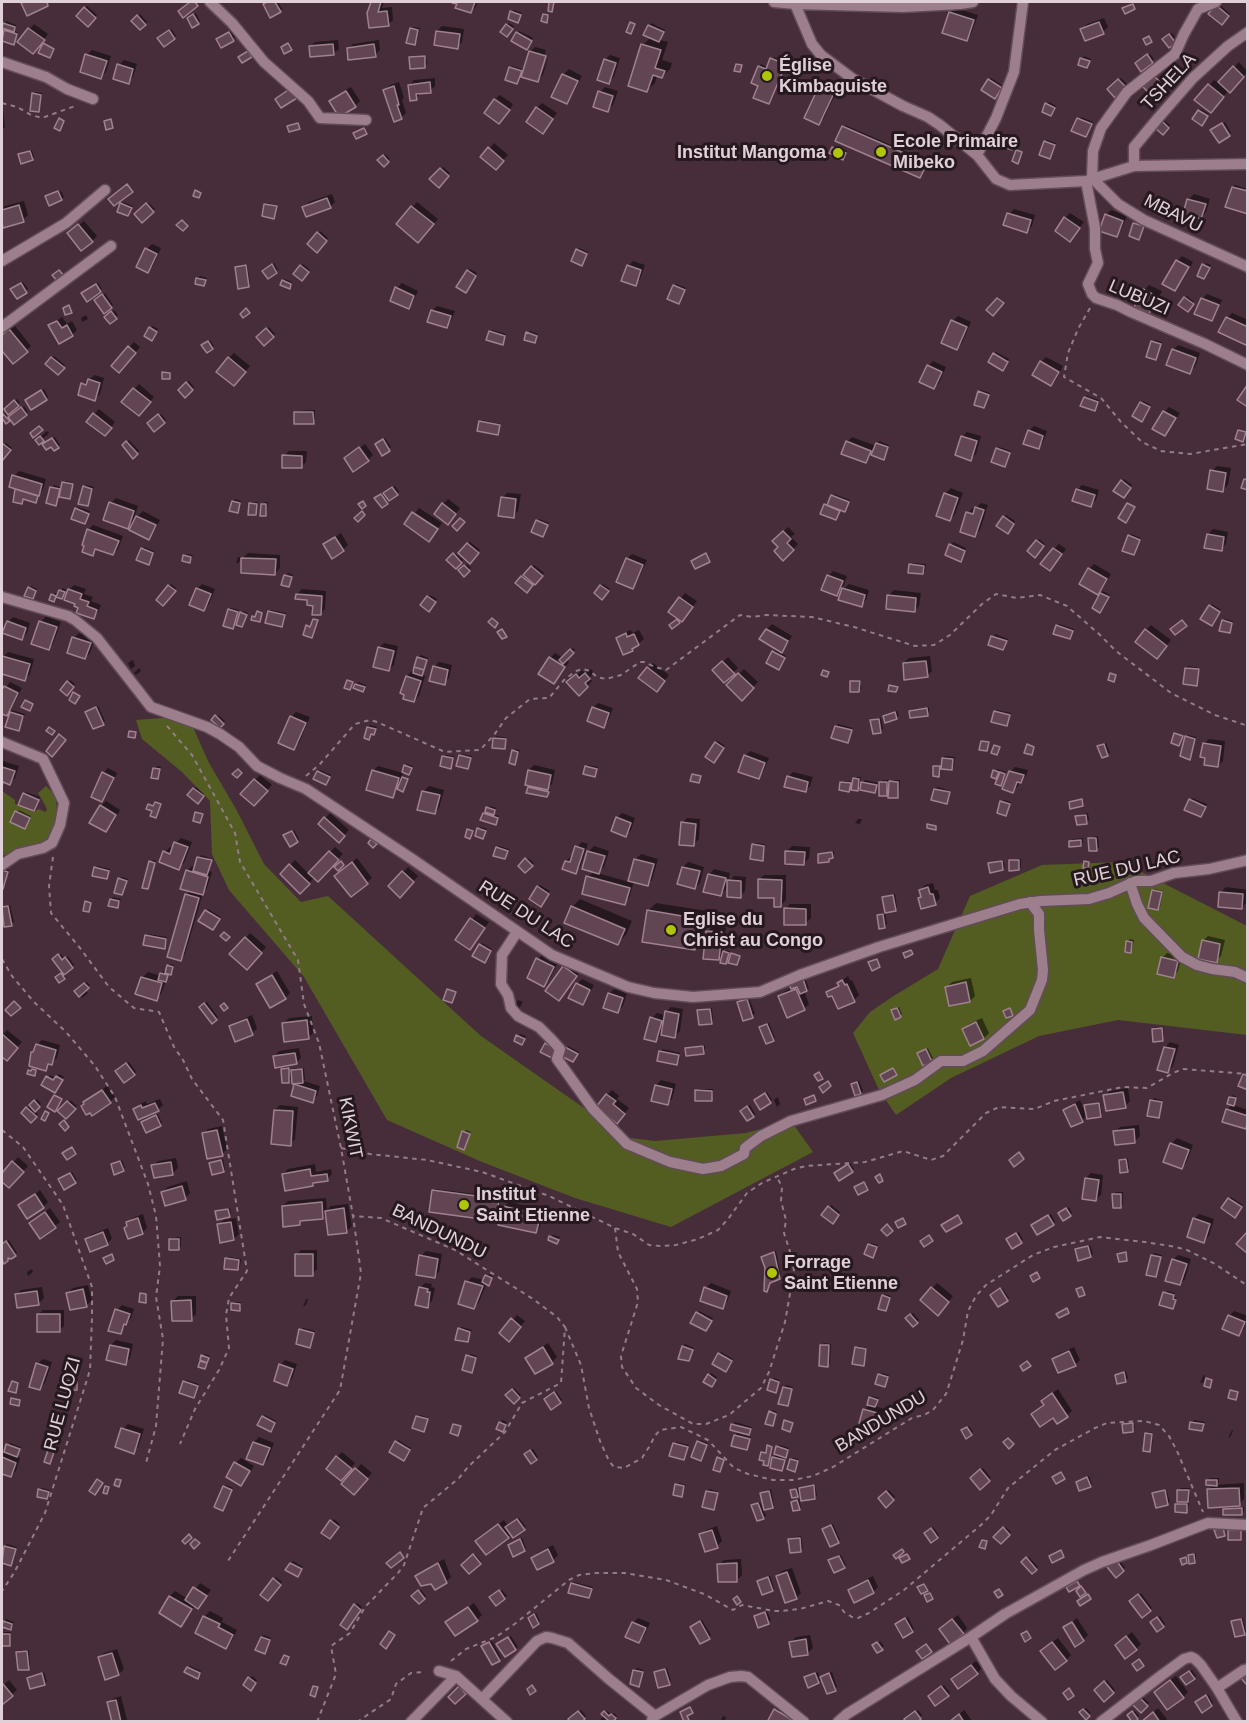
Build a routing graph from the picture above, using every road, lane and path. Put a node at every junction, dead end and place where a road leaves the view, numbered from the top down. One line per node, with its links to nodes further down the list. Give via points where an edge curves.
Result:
1 (210, 2): 11 (street, via 320,118)
2 (774, 2): 6 (street)
3 (973, 2): 6 (street, via 903,7)
4 (1023, 2): 12 (street, via 1014,72)
5 (1216, 2): 15 (street, via 1198,9 1175,54 1127,92 1101,128)
6 (795, 4): 12 (street, via 821,56 853,79 928,117)
7 (1248, 32): 14 (street, TSHELA, via 1193,78 1158,117 1134,147)
8 (2, 62): 9 (street)
9 (93, 99): 10 (path, via 42,118)
10 (2, 103)
11 (366, 120)
12 (977, 155): 15 (street, via 996,179 1010,185)
13 (1248, 164): 14 (street)
14 (1134, 166): 15 (street)
15 (1089, 179): 19 (street, MBAVU, via 1144,220); 20 (street, LUBUZI, via 1098,263 1088,284)
16 (105, 190): 18 (street, via 66,223)
17 (111, 246): 21 (street)
18 (2, 261)
19 (1248, 267)
20 (1096, 298): 22 (street, LUBUZI); 23 (path, via 1075,335 1064,377 1101,398 1142,442 1161,451 1190,454)
21 (2, 327)
22 (1248, 365)
23 (1248, 444)
24 (2, 597): 25 (street, via 75,620 96,638)
25 (151, 707): 28 (street, RUE DU LAC, via 207,727 238,747 257,766); 39 (path, KIKWIT, via 192,755 235,832 240,862 294,950 304,1004 319,1042)
26 (1248, 726): 28 (path, via 1215,715 1172,693 1116,651 1067,606 1040,595 1017,598 996,594 934,645 915,646 812,617 740,615 666,670 640,662 606,680 590,671 576,671 549,698 530,699 506,718 480,750 444,752 377,722 355,724 320,764)
27 (2, 742): 29 (street, via 43,759 64,803)
28 (296, 784): 34 (street, RUE DU LAC)
29 (52, 843): 31 (street, via 18,854); 45 (path, via 51,913 109,987 134,1008 159,1012 192,1078 223,1120 247,1271 229,1298 229,1347)
30 (1248, 860): 32 (street, RUE DU LAC)
31 (2, 865)
32 (1130, 883): 33 (street, RUE DU LAC, via 1089,898); 36 (street, via 1144,918 1182,957 1197,965)
33 (1030, 902): 34 (street, RUE DU LAC, via 879,947 760,992 693,997 628,987 552,955); 34 (street, via 1040,914 1042,980 1030,1010 984,1051 963,1061 941,1061 915,1080 882,1095 791,1121 761,1136 744,1154 721,1166 703,1169 670,1162 627,1144 593,1109 557,1059 560,1049 539,1027 511,1008 501,984 502,955)
34 (517, 932)
35 (2, 959): 46 (path, via 34,1002 66,1032 115,1097 148,1184 156,1216 160,1266 156,1297 163,1339 156,1426)
36 (1248, 978)
37 (1248, 1074): 40 (path, via 1183,1069 1147,1088 1123,1087 1054,1101 1035,1109 999,1107 987,1113 944,1156 931,1160 903,1151 865,1162 806,1166)
38 (2, 1130): 50 (path, RUE LUOZI, via 22,1147 63,1204 92,1287 92,1324 90,1370 45,1513)
39 (341, 1148): 41 (path, KIKWIT); 42 (path, via 483,1172 549,1196)
40 (777, 1177): 42 (path, via 753,1187 718,1230 687,1243 650,1245); 42 (path, via 782,1187 784,1233 794,1271 785,1322 761,1388 729,1415 706,1424 693,1424 659,1405 636,1388 622,1366 621,1356 638,1302 637,1289 618,1251)
41 (354, 1216): 44 (path, BANDUNDU, via 381,1218 454,1250 533,1299); 49 (path, KIKWIT, via 361,1273 340,1390)
42 (615, 1228)
43 (1248, 1286): 44 (path, BANDUNDU, via 1187,1250 1145,1242 1100,1237 1033,1255 976,1296 968,1311 949,1385 933,1410 912,1418 833,1467 794,1480 773,1480 735,1468 708,1440 681,1427 660,1430 642,1458 624,1468 614,1467 600,1441 581,1365)
44 (565, 1327): 58 (path, via 561,1383 522,1403 505,1432 423,1508 404,1565 365,1606 350,1633 331,1646 336,1674)
45 (180, 1443)
46 (146, 1463)
47 (1208, 1523): 48 (street); 51 (street, via 1084,1569); 53 (path, via 1177,1451 1159,1425 1144,1421 1107,1424 1055,1450 1008,1488 981,1525 904,1590 858,1618 828,1601 782,1611 742,1605 733,1610 666,1580 624,1573 579,1575 510,1628 466,1649)
48 (1248, 1526)
49 (226, 1564)
50 (2, 1591)
51 (971, 1637): 63 (street); 64 (street, via 995,1679)
52 (1248, 1669): 55 (street)
53 (439, 1671): 54 (street); 59 (path, via 411,1673 396,1684 391,1699)
54 (456, 1676): 56 (street); 60 (street)
55 (1217, 1688): 65 (street, via 1195,1659 1188,1657); 66 (street)
56 (482, 1699): 57 (street, via 537,1641 546,1637 568,1642); 61 (street)
57 (653, 1719): 62 (street, via 708,1685 730,1677 748,1677)
58 (316, 1722)
59 (357, 1722)
60 (411, 1722)
61 (507, 1722)
62 (804, 1722)
63 (838, 1722)
64 (1042, 1722)
65 (1101, 1722)
66 (1237, 1722)

